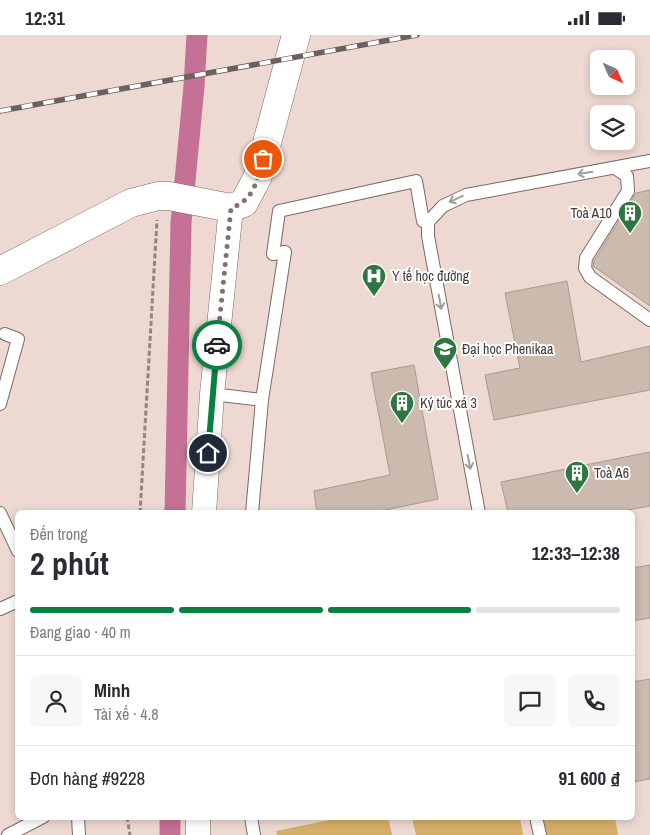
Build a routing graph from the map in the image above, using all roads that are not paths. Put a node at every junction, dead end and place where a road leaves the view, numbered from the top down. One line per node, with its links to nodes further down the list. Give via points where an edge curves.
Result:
1 (296, 35): 4 (street, via 258,175 244,203)
2 (650, 161): 3 (lane)
3 (615, 168): 5 (lane, one-way to 5, via 466,195 443,206); 7 (lane, via 627,176 628,191 586,259 585,268 593,280)
4 (223, 204): 6 (street, via 165,194 131,203); 9 (street)
5 (430, 219): 10 (lane, via 423,221 416,181 279,211 272,254 285,253); 14 (lane, one-way to 14, via 430,246)
6 (0, 271)
7 (650, 320)
8 (5, 334): 11 (lane, via 18,339)
9 (212, 394): 10 (lane); 12 (street)
10 (262, 400): 13 (lane)
11 (0, 404)
12 (204, 510)
13 (252, 510)
14 (478, 510)
15 (0, 513): 16 (lane)
16 (15, 545)
17 (15, 602): 18 (lane)
18 (0, 609)
19 (37, 820): 24 (lane)
20 (78, 820): 25 (lane)
21 (198, 820): 26 (street)
22 (251, 820): 27 (lane)
23 (537, 820): 28 (lane)
24 (8, 835)
25 (79, 835)
26 (198, 835)
27 (254, 835)
28 (540, 835)

